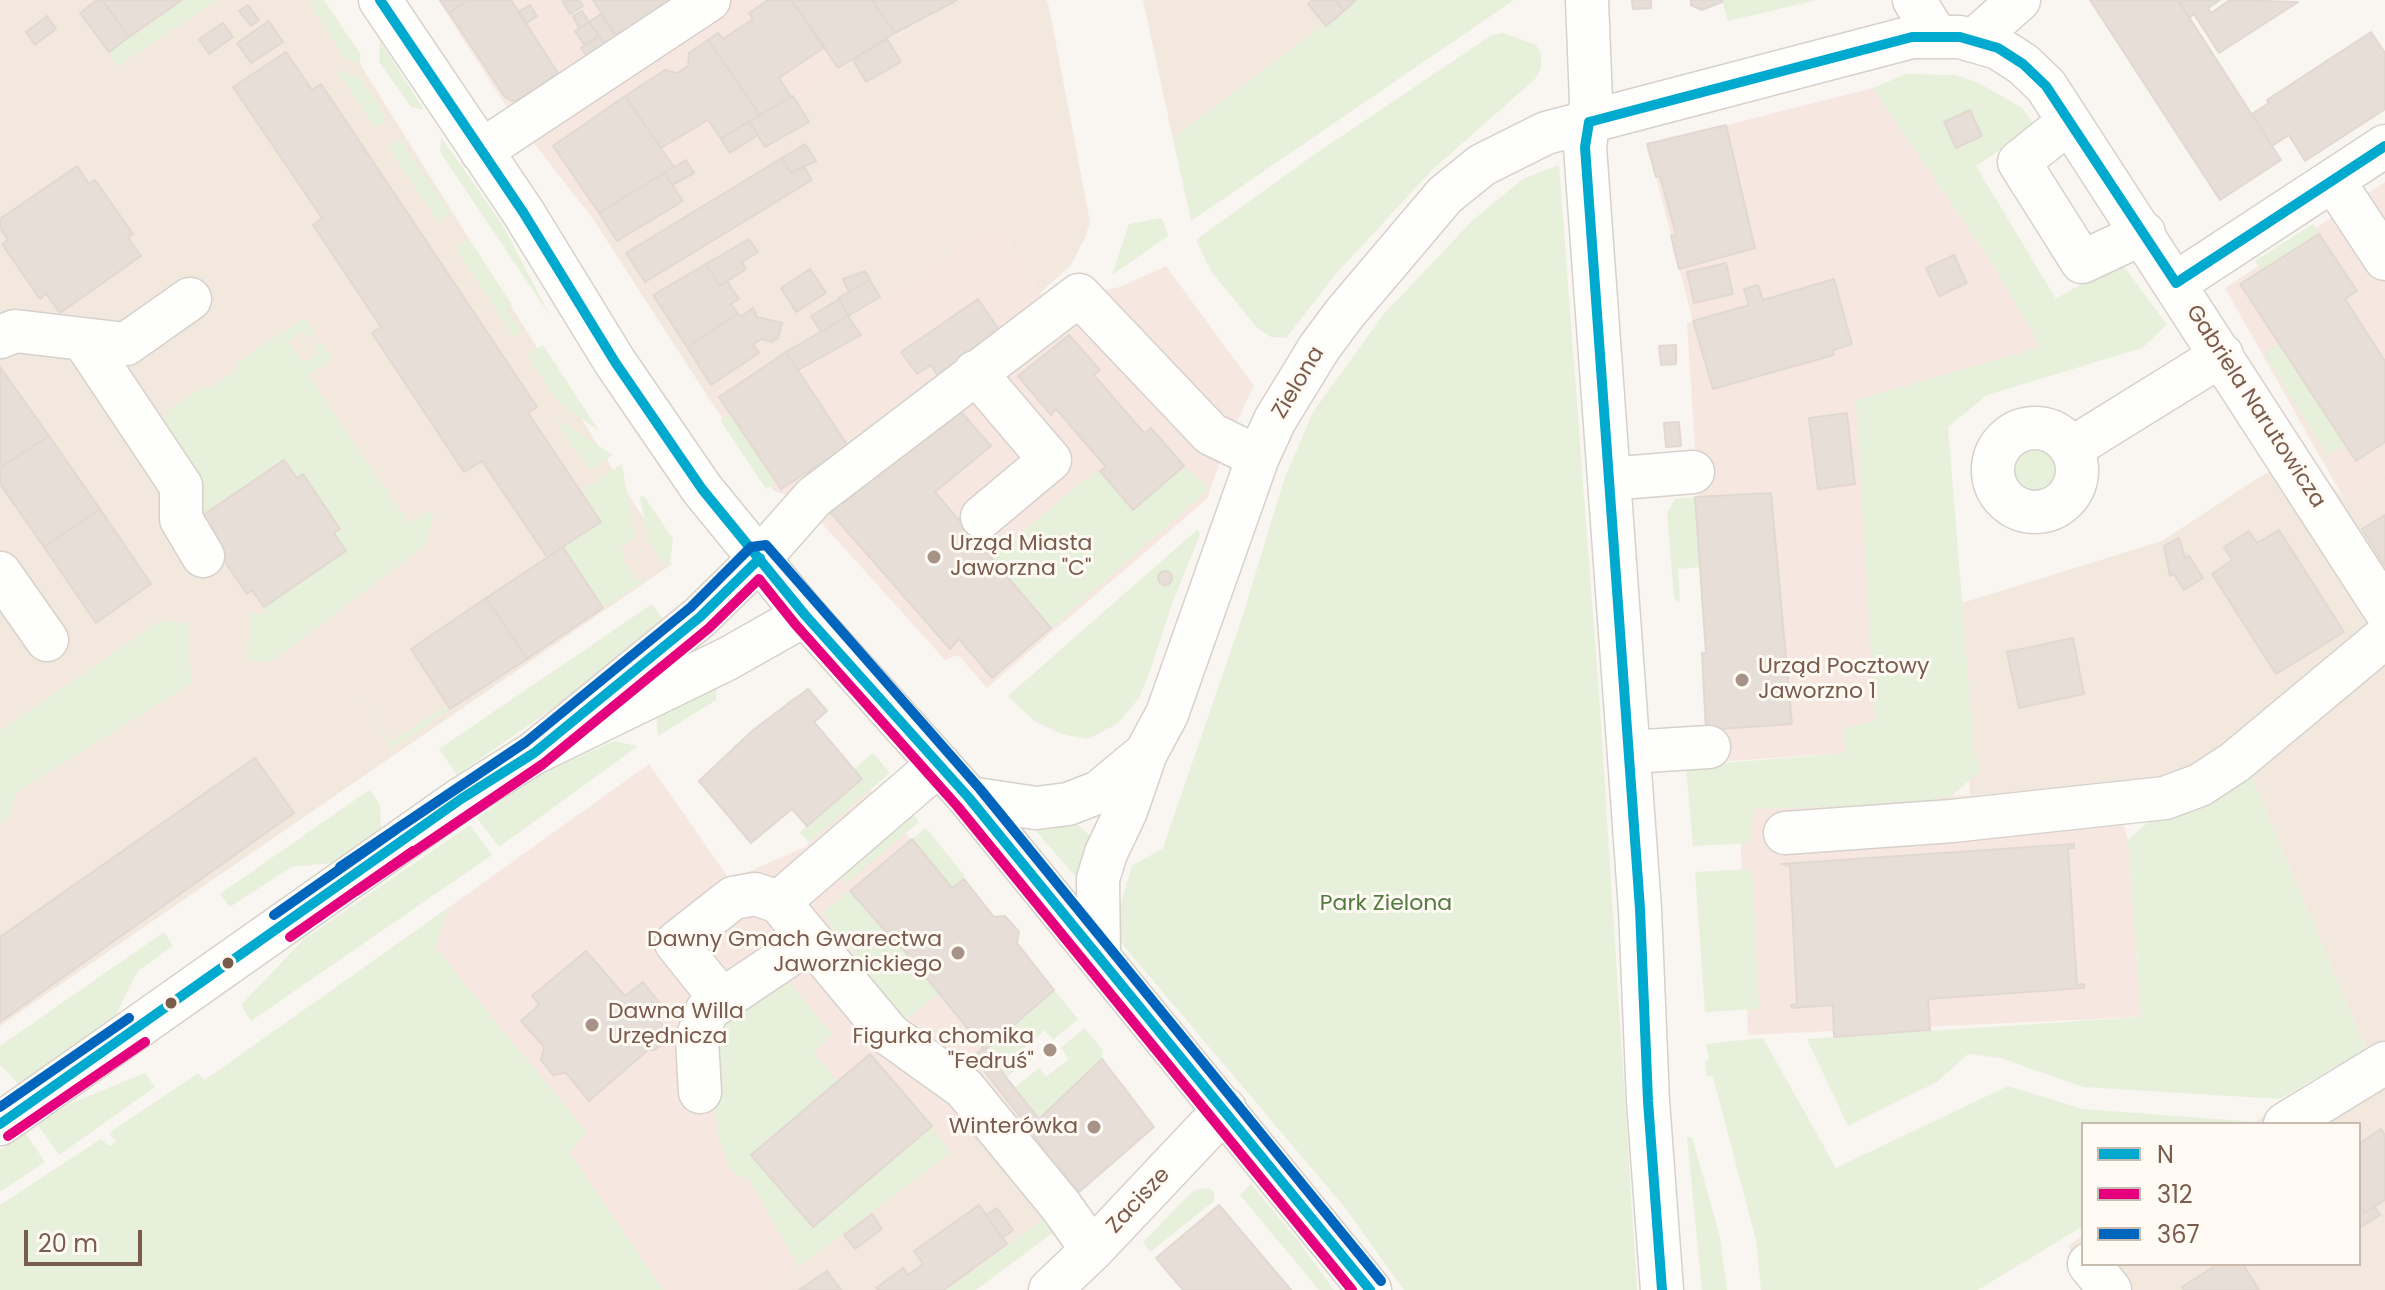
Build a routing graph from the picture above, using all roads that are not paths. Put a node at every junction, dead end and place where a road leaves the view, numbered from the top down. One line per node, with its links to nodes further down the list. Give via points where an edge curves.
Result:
1 (380, 0): 10 (street)
2 (709, 0): 10 (street)
3 (1587, 0): 7 (street)
4 (1914, 0): 6 (street)
5 (2015, 1): 6 (street)
6 (1955, 39): 7 (street, Gabriela Narutowicza, via 1912,37); 8 (street, Gabriela Narutowicza, via 1998,48 2023,64 2046,86)
7 (1590, 112): 21 (street, Zielona, via 1516,145 1445,195 1319,348); 23 (street, via 1585,147)
8 (2069, 122): 12 (street, Gabriela Narutowicza); 12 (street, via 2019,162 2082,262)
9 (2385, 146): 11 (street)
10 (481, 151): 26 (street, via 702,489)
11 (2333, 180): 13 (street); 14 (street)
12 (2144, 233): 14 (street, Gabriela Narutowicza)
13 (2385, 259)
14 (2176, 283): 18 (street, Gabriela Narutowicza)
15 (190, 299): 17 (street, via 126,344)
16 (0, 337): 17 (street, via 15,331)
17 (83, 339): 25 (street, via 181,486 181,519)
18 (2222, 355): 20 (street); 28 (street, Gabriela Narutowicza)
19 (975, 372): 21 (street, via 1079,295 1211,434); 24 (street, via 1050,460); 26 (street, via 814,497)
20 (2072, 448)
21 (1258, 457): 35 (street, Zielona, via 1172,702)
22 (1693, 472): 23 (street)
23 (1609, 479): 33 (street)
24 (982, 517)
25 (203, 556)
26 (760, 558): 29 (street); 34 (street, via 700,617)
27 (0, 573): 31 (street)
28 (2385, 610)
29 (805, 615): 34 (street); 36 (street)
30 (2385, 637): 38 (street, via 2235,762 2200,785 2165,798)
31 (47, 640)
32 (1709, 747): 33 (street)
33 (1629, 752): 52 (street)
34 (534, 753): 47 (street)
35 (1146, 753): 37 (street, Zielona, via 1099,792 1068,804 1036,808); 41 (street, Zielona, via 1098,879)
36 (939, 764): 37 (street); 39 (street)
37 (969, 798): 41 (street)
38 (1785, 833)
39 (779, 902): 40 (street); 42 (street, via 755,894 688,911 676,943)
40 (810, 941): 42 (street); 48 (street, via 890,1035 964,1088)
41 (1099, 958): 45 (street)
42 (721, 999): 44 (street, via 707,1010 697,1039)
43 (2385, 1063): 46 (street)
44 (700, 1092)
45 (1225, 1109): 48 (street, Zacisze); 51 (street)
46 (2288, 1122)
47 (0, 1124)
48 (1092, 1250): 50 (street, Zacisze)
49 (2091, 1266): 53 (street)
50 (1050, 1290)
51 (1370, 1290)
52 (1662, 1290)
53 (2110, 1290)

